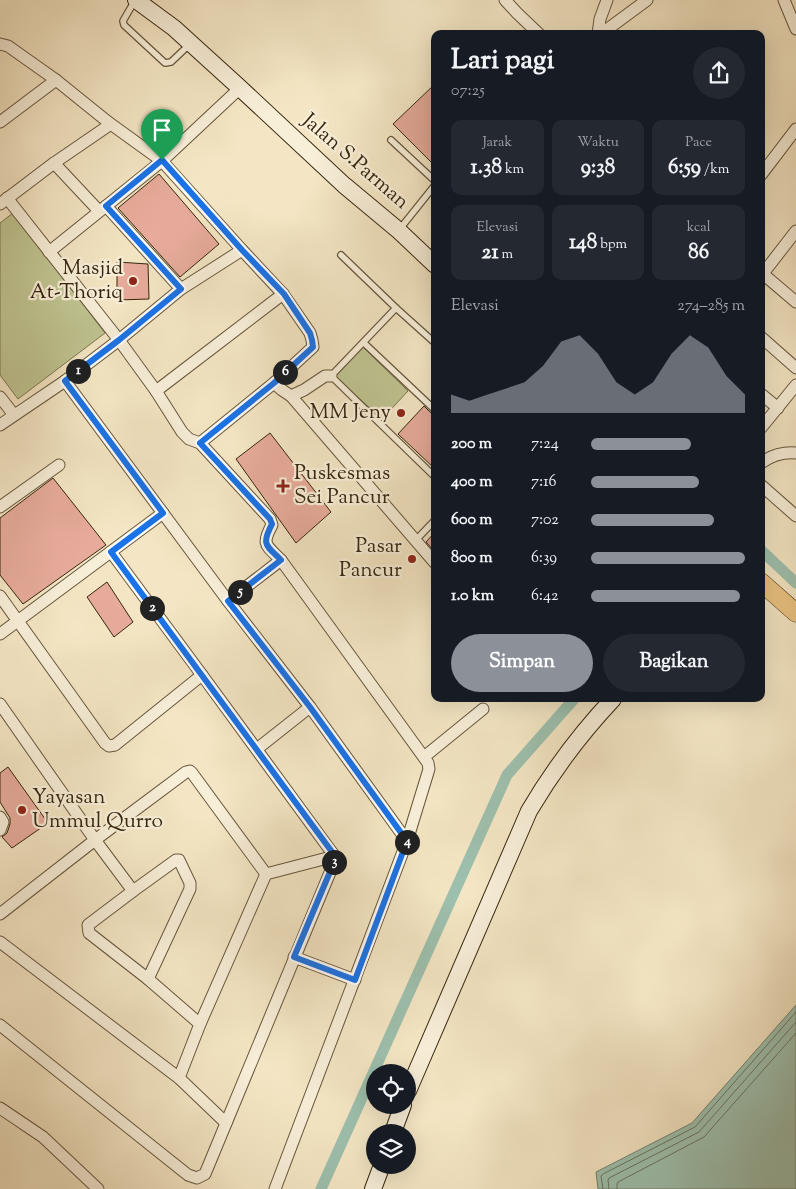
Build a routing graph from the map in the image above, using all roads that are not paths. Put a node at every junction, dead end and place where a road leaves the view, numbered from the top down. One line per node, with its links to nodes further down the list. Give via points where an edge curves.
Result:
1 (136, 0): 11 (street, Jalan S.Parman); 11 (lane, via 123,21 124,25 165,63 171,62)
2 (505, 0): 7 (street)
3 (607, 0): 8 (street)
4 (647, 0): 9 (street)
5 (784, 0): 6 (street)
6 (796, 29)
7 (535, 30)
8 (599, 30)
9 (605, 30)
10 (0, 43): 12 (street)
11 (190, 43): 13 (street, Jalan S.Parman)
12 (56, 80): 14 (street); 15 (street)
13 (243, 91): 18 (street); 25 (street, Jalan S.Parman, via 344,186)
14 (0, 122)
15 (108, 122): 18 (street); 19 (street, via 108,126)
16 (796, 129): 20 (street)
17 (391, 140): 21 (lane)
18 (162, 160): 24 (street); 28 (street)
19 (54, 163): 23 (street); 24 (street)
20 (765, 170)
21 (431, 179)
22 (431, 188): 25 (lane)
23 (3, 201): 29 (street)
24 (103, 208): 29 (street); 34 (street)
25 (398, 230): 31 (street, Jalan S.Parman)
26 (796, 231): 27 (street)
27 (791, 247): 32 (street)
28 (242, 250): 34 (street); 35 (street)
29 (49, 252): 39 (street)
30 (341, 255): 37 (lane)
31 (431, 261)
32 (765, 272)
33 (765, 277): 36 (street)
34 (181, 289): 39 (street)
35 (284, 294): 45 (street, via 310,333 313,347); 47 (street)
36 (796, 302)
37 (396, 308): 38 (lane); 41 (lane)
38 (431, 339)
39 (119, 340): 44 (street); 47 (street)
40 (765, 341): 42 (street)
41 (364, 343): 43 (lane); 51 (lane)
42 (796, 368)
43 (331, 376): 48 (street, via 325,376); 60 (lane)
44 (65, 381): 53 (street); 63 (street)
45 (274, 383): 48 (street); 56 (street)
46 (796, 385): 52 (street)
47 (156, 391): 56 (street, via 182,432)
48 (290, 396): 66 (street)
49 (0, 397): 53 (street)
50 (765, 397): 52 (street)
51 (431, 406)
52 (778, 408): 54 (street)
53 (14, 415): 55 (street)
54 (765, 423)
55 (0, 425)
56 (200, 443): 69 (street, via 270,519 272,524 265,542)
57 (796, 453): 58 (street)
58 (765, 460)
59 (59, 465): 62 (street)
60 (431, 472)
61 (765, 489): 64 (street)
62 (0, 507)
63 (163, 513): 67 (street); 72 (street)
64 (796, 516)
65 (431, 524): 66 (lane)
66 (416, 540): 68 (street)
67 (111, 552): 74 (street); 76 (street)
68 (431, 558)
69 (281, 560): 72 (street); 82 (street)
70 (765, 586): 73 (main road)
71 (0, 596): 74 (street)
72 (228, 601): 79 (street)
73 (796, 613)
74 (18, 621): 75 (street); 76 (street, via 109,746 116,745)
75 (0, 634)
76 (202, 675): 81 (street)
77 (610, 702): 97 (street, via 545,784 529,811)
78 (0, 704): 85 (street)
79 (310, 707): 81 (street); 86 (street)
80 (483, 709): 82 (street)
81 (257, 749): 87 (street)
82 (424, 757): 86 (street, via 429,769)
83 (0, 817): 84 (street, via 4,822)
84 (0, 830)
85 (95, 840): 88 (street, via 190,771); 89 (street); 90 (street)
86 (407, 841): 94 (street)
87 (335, 856): 88 (street); 92 (street)
88 (266, 874): 95 (street)
89 (133, 891): 93 (street, via 88,925 88,929); 93 (street, via 176,860 179,860 190,883)
90 (0, 914)
91 (0, 942): 98 (street)
92 (294, 957): 94 (street); 100 (street)
93 (148, 980): 95 (street)
94 (355, 980): 103 (street)
95 (200, 1024): 98 (street)
96 (0, 1025): 100 (street, via 188,1175 197,1178 204,1174)
97 (416, 1072)
98 (179, 1078): 100 (street)
99 (0, 1108): 102 (street, via 43,1137)
100 (226, 1123)
101 (379, 1174): 104 (street)
102 (98, 1189)
103 (275, 1189)
104 (374, 1189)

